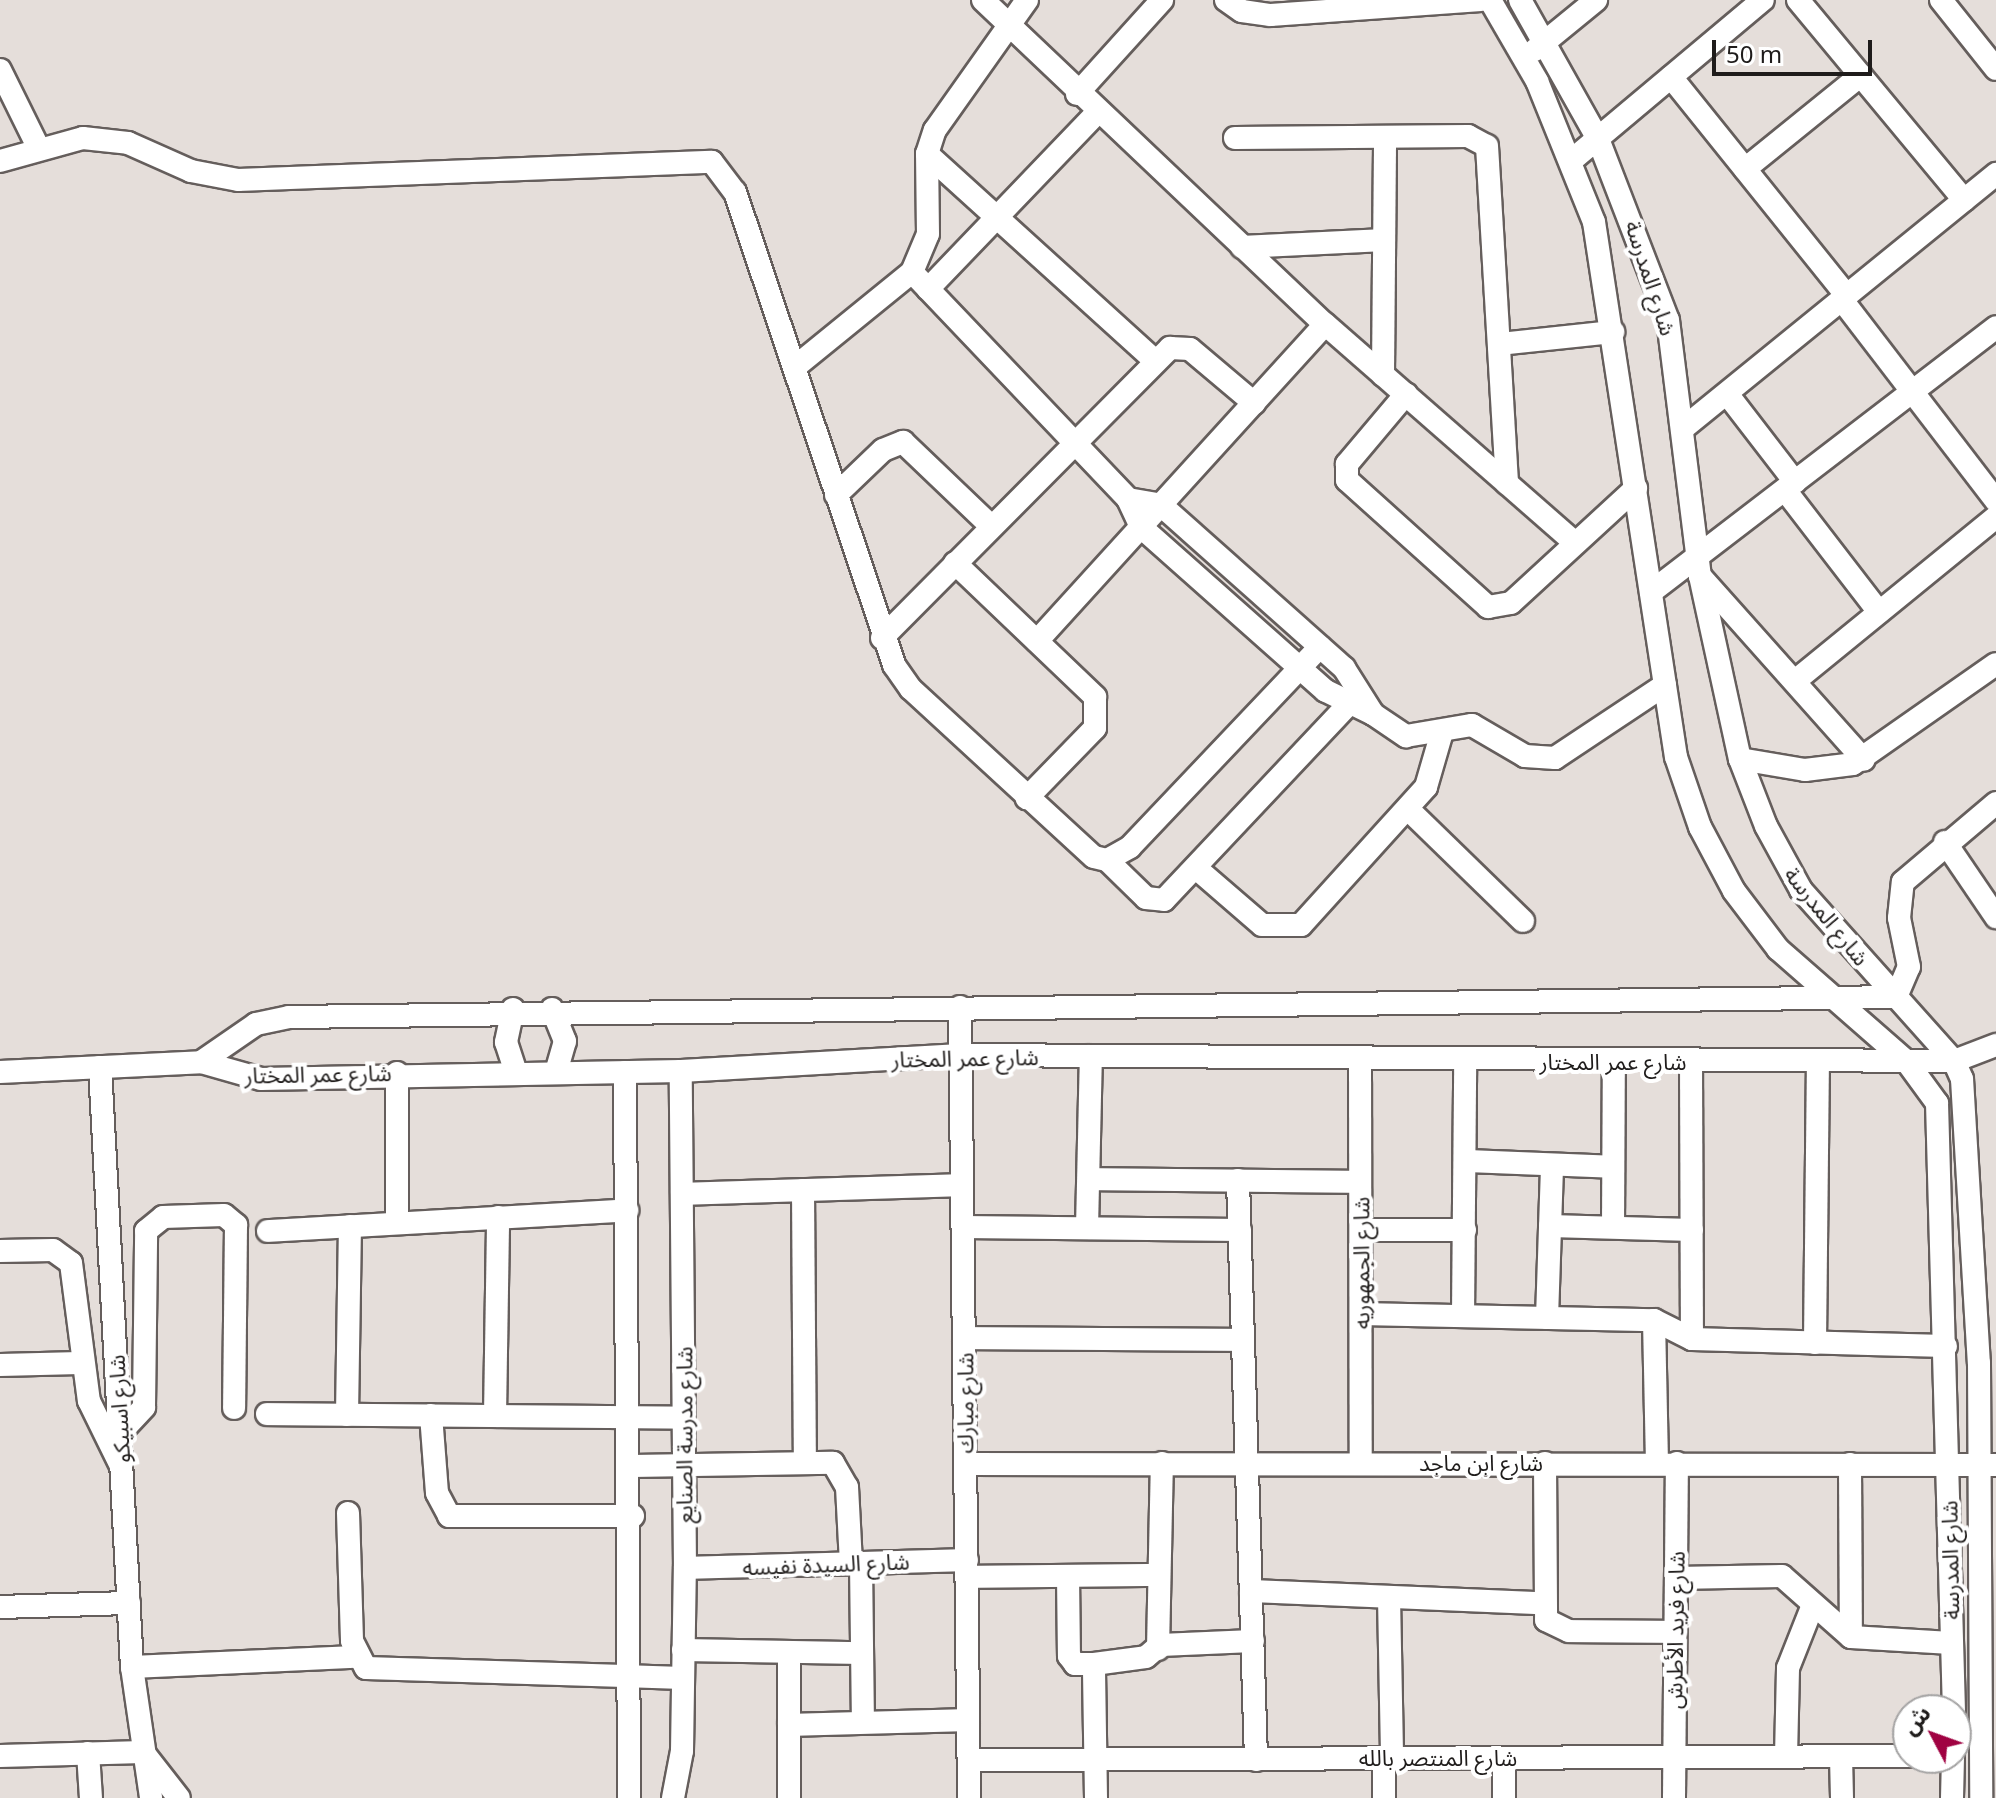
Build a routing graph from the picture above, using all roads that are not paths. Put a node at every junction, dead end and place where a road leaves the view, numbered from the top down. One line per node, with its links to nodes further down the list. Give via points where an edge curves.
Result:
1 (983, 0): 12 (street)
2 (1027, 0): 12 (street)
3 (1162, 0): 19 (street)
4 (1226, 0): 5 (street, via 1242,11 1271,15)
5 (1480, 0)
6 (1490, 0): 14 (street, شارع المدرسة)
7 (1520, 0): 13 (street, شارع المدرسة)
8 (1596, 0): 13 (street)
9 (1763, 0): 18 (street)
10 (1798, 0): 17 (street)
11 (1941, 0): 15 (street)
12 (1008, 30): 19 (street); 25 (street, via 935,130)
13 (1545, 42): 14 (street); 23 (street, شارع المدرسة)
14 (1525, 58): 26 (street, شارع المدرسة)
15 (1996, 69)
16 (0, 70): 24 (street)
17 (1861, 75): 28 (street); 30 (street)
18 (1671, 77): 23 (street); 28 (street)
19 (1077, 94): 20 (street)
20 (1097, 113): 31 (street); 33 (street)
21 (1385, 137): 22 (street); 32 (street); 40 (street, via 1468,136 1487,146)
22 (1235, 138)
23 (1598, 139): 26 (street); 48 (street, شارع المدرسة, via 1668,320)
24 (38, 147): 27 (street); 42 (street, via 83,138 128,143 191,171 238,180 712,162 735,192)
25 (927, 154): 31 (street); 34 (street, via 928,234)
26 (1572, 160): 39 (street, شارع المدرسة, via 1607,277)
27 (0, 161)
28 (1745, 169): 36 (street)
29 (1996, 174): 30 (street)
30 (1964, 200): 36 (street)
31 (997, 218): 35 (street); 41 (street)
32 (1384, 240): 33 (street); 43 (street)
33 (1242, 247): 37 (street)
34 (912, 272): 35 (street); 42 (street)
35 (928, 289): 49 (street)
36 (1845, 298): 44 (street); 46 (street)
37 (1325, 324): 43 (street); 47 (street)
38 (1996, 327): 44 (street)
39 (1613, 332): 40 (street); 52 (street, شارع المدرسة)
40 (1500, 344): 50 (street)
41 (1153, 359): 47 (street, via 1170,348 1190,349); 49 (street)
42 (795, 367): 53 (street)
43 (1383, 375): 45 (street)
44 (1912, 392): 51 (street); 55 (street)
45 (1406, 394): 50 (street); 60 (street, via 1347,464 1347,480 1481,603 1504,607)
46 (1728, 395): 48 (street); 51 (street)
47 (1254, 403): 56 (street)
48 (1686, 426): 62 (street, شارع المدرسة)
49 (1070, 444): 54 (street); 58 (street)
50 (1507, 483): 60 (street)
51 (1790, 486): 62 (street); 64 (street)
52 (1636, 488): 60 (street); 63 (street, شارع المدرسة)
53 (836, 495): 58 (street, via 883,450 903,442 923,453); 65 (street)
54 (1128, 499): 56 (street); 59 (street)
55 (1996, 501)
56 (1161, 505): 59 (street); 67 (street)
57 (1996, 517): 64 (street)
58 (991, 526): 61 (street)
59 (1141, 527): 66 (street); 69 (street)
60 (1574, 542)
61 (955, 563): 65 (street); 66 (street)
62 (1699, 566): 63 (street); 70 (street); 75 (street, شارع المدرسة)
63 (1651, 592): 71 (street, شارع المدرسة)
64 (1879, 612): 70 (street)
65 (882, 638): 77 (street, via 911,689)
66 (1037, 641): 77 (street, via 1095,697 1099,712 1095,728)
67 (1320, 647): 69 (street); 73 (street, via 1352,679)
68 (1996, 664): 76 (street)
69 (1300, 668): 72 (street); 81 (street, via 1130,847)
70 (1795, 681): 76 (street)
71 (1665, 685): 74 (street, via 1555,758 1525,756 1485,728); 86 (street, شارع المدرسة, via 1676,757 1700,827 1734,891 1778,949)
72 (1348, 705): 73 (street); 82 (street)
73 (1373, 714): 74 (street, via 1406,736)
74 (1442, 732): 79 (street, via 1426,787)
75 (1740, 759): 76 (street, via 1817,770); 85 (street, شارع المدرسة, via 1801,890)
76 (1864, 760)
77 (1027, 798): 81 (street, via 1083,850)
78 (1996, 803): 80 (street)
79 (1409, 810): 82 (street, via 1301,925 1262,925); 84 (street)
80 (1945, 842): 83 (street); 85 (street, via 1903,882 1899,918 1909,967)
81 (1107, 860): 82 (street, via 1154,901)
82 (1196, 868)
83 (1996, 917)
84 (1523, 921)
85 (1896, 997): 86 (street, شارع عمر المختار); 94 (street, شارع المدرسة)
86 (1830, 1000): 87 (street, شارع عمر المختار); 99 (street, شارع المدرسة)
87 (960, 1007): 89 (street, شارع عمر المختار); 91 (street, شارع مبارك)
88 (513, 1009): 89 (street, شارع عمر المختار); 95 (street, شارع عمر المختار, via 289,1017 226,1039); 104 (street, via 506,1042)
89 (552, 1009): 105 (street, via 565,1041)
90 (1996, 1045): 94 (street, شارع عمر المختار)
91 (961, 1055): 92 (street, شارع عمر المختار); 102 (street, شارع عمر المختار); 114 (street, شارع مبارك)
92 (1091, 1056): 100 (street, شارع عمر المختار); 111 (street)
93 (1818, 1061): 98 (street, شارع عمر المختار); 99 (street, شارع عمر المختار); 138 (street)
94 (1954, 1061): 99 (street, شارع عمر المختار); 141 (street, شارع المدرسة, via 1965,1099)
95 (201, 1062): 101 (street); 107 (street, شارع عمر المختار, via 261,1079)
96 (1465, 1062): 97 (street, شارع عمر المختار); 100 (street, شارع عمر المختار); 108 (street)
97 (1614, 1062): 98 (street, شارع عمر المختار); 110 (street)
98 (1691, 1062): 128 (street)
99 (1907, 1062): 139 (street, شارع المدرسة, via 1930,1087 1940,1121)
100 (1360, 1063): 113 (street, شارع الجمهوريه)
101 (100, 1067): 103 (street); 150 (street, شارع اسبيكو)
102 (681, 1071): 106 (street, شارع عمر المختار); 116 (street, شارع مدرسة الصنايع)
103 (0, 1072)
104 (516, 1072): 105 (street, شارع عمر المختار); 107 (street, شارع عمر المختار)
105 (556, 1072): 106 (street, شارع عمر المختار)
106 (625, 1072): 117 (street)
107 (397, 1073): 119 (street)
108 (1466, 1161): 109 (street); 127 (street)
109 (1552, 1165): 110 (street); 121 (street)
110 (1613, 1167): 123 (street)
111 (1089, 1179): 112 (street); 124 (street)
112 (1238, 1180): 113 (street); 125 (street)
113 (1360, 1182): 126 (street, شارع الجمهوريه)
114 (962, 1185): 115 (street); 122 (street, شارع مبارك)
115 (803, 1190): 116 (street); 151 (street)
116 (682, 1194): 149 (street, شارع مدرسة الصنايع)
117 (627, 1210): 118 (street); 148 (street)
118 (498, 1217): 119 (street); 147 (street)
119 (397, 1223): 120 (street)
120 (350, 1226): 129 (street); 145 (street)
121 (1550, 1226): 123 (street); 133 (street)
122 (963, 1227): 124 (street); 135 (street, شارع مبارك)
123 (1613, 1227): 128 (street)
124 (1087, 1228): 125 (street)
125 (1240, 1230): 137 (street)
126 (1361, 1230): 127 (street); 131 (street, شارع الجمهوريه)
127 (1465, 1230): 132 (street)
128 (1692, 1230): 136 (street)
129 (268, 1231)
130 (0, 1251): 140 (street, via 53,1250 71,1263)
131 (1361, 1314): 132 (street); 154 (street, شارع الجمهوريه)
132 (1463, 1316): 133 (street)
133 (1547, 1318): 134 (street)
134 (1654, 1320): 136 (street); 152 (street, شارع فريد الأطرش)
135 (964, 1338): 137 (street); 157 (street, شارع مبارك)
136 (1692, 1339): 138 (street)
137 (1243, 1340): 158 (street)
138 (1815, 1343): 139 (street)
139 (1946, 1356): 141 (street); 162 (street, شارع المدرسة)
140 (80, 1363): 142 (street); 163 (street)
141 (1988, 1363): 160 (street, شارع المدرسة)
142 (0, 1365)
143 (234, 1408): 150 (street, via 236,1225 224,1215 163,1217 145,1239 144,1407)
144 (267, 1414): 145 (street)
145 (347, 1415): 146 (street)
146 (431, 1415): 147 (street); 165 (street, via 437,1493 449,1516)
147 (495, 1416): 148 (street)
148 (631, 1417): 149 (street); 161 (street)
149 (684, 1418): 156 (street, شارع مدرسة الصنايع)
150 (121, 1432): 163 (street, شارع اسبيكو)
151 (805, 1460): 156 (street); 166 (street, via 819,1458 843,1473)
152 (1667, 1462): 155 (street, شارع ابن ماجد); 159 (street, شارع ابن ماجد); 173 (street, شارع فريد الأطرش)
153 (1162, 1463): 157 (street, شارع ابن ماجد); 158 (street, شارع ابن ماجد); 171 (street)
154 (1361, 1463): 155 (street, شارع ابن ماجد); 158 (street, شارع ابن ماجد)
155 (1545, 1463): 177 (street)
156 (684, 1464): 161 (street); 169 (street, شارع مدرسة الصنايع)
157 (965, 1464): 170 (street, شارع مبارك)
158 (1247, 1464): 174 (street)
159 (1850, 1464): 162 (street, شارع ابن ماجد); 181 (street)
160 (1988, 1465): 162 (street, شارع ابن ماجد); 168 (street, شارع المدرسة)
161 (632, 1466): 165 (street)
162 (1948, 1466): 167 (street, شارع المدرسة)
163 (122, 1469): 176 (street, شارع اسبيكو)
164 (348, 1513): 188 (street)
165 (633, 1516): 191 (street)
166 (856, 1563): 169 (street, شارع السيدة نفيسه); 170 (street, شارع السيدة نفيسه); 187 (street)
167 (1951, 1566): 168 (street); 183 (street, شارع المدرسة)
168 (1988, 1566): 194 (street, شارع المدرسة)
169 (685, 1568): 185 (street, شارع مدرسة الصنايع)
170 (967, 1568): 172 (street, شارع السيدة نفيسه); 197 (street, شارع مبارك)
171 (1159, 1575): 172 (street, شارع السيدة نفيسه); 184 (street)
172 (1068, 1576): 189 (street, via 1069,1656 1075,1664)
173 (1676, 1578): 178 (street, via 1782,1576); 180 (street, شارع فريد الأطرش)
174 (1251, 1591): 175 (street); 182 (street)
175 (1389, 1597): 177 (street); 207 (street)
176 (129, 1603): 179 (street); 190 (street, شارع اسبيكو)
177 (1542, 1603): 180 (street, via 1546,1620 1560,1630)
178 (1813, 1605): 181 (street); 205 (street, via 1788,1668)
179 (0, 1607)
180 (1675, 1632): 204 (street, شارع فريد الأطرش)
181 (1851, 1637): 183 (street)
182 (1253, 1641): 184 (street); 211 (street)
183 (1951, 1643): 193 (street, شارع المدرسة)
184 (1158, 1649): 189 (street)
185 (683, 1650): 186 (street); 192 (street, شارع مدرسة الصنايع)
186 (789, 1652): 187 (street); 199 (street)
187 (862, 1653): 198 (street)
188 (355, 1657): 190 (street); 191 (street, via 381,1673)
189 (1094, 1664): 210 (street)
190 (132, 1667): 200 (street, شارع اسبيكو)
191 (631, 1677): 192 (street); 216 (street)
192 (683, 1678): 217 (street, شارع مدرسة الصنايع)
193 (1954, 1680): 194 (street); 195 (street, شارع المدرسة)
194 (1988, 1680): 196 (street, شارع المدرسة)
195 (1954, 1694)
196 (1988, 1703): 226 (street, شارع المدرسة)
197 (968, 1720): 198 (street); 209 (street, شارع مبارك)
198 (863, 1722): 199 (street)
199 (789, 1725): 218 (street)
200 (143, 1752): 201 (street); 214 (street, شارع اسبيكو); 215 (street)
201 (88, 1753): 202 (street); 213 (street)
202 (0, 1756)
203 (1892, 1756): 206 (street, شارع المنتصر بالله)
204 (1674, 1757): 205 (street, شارع المنتصر بالله); 208 (street, شارع المنتصر بالله); 223 (street, شارع فريد الأطرش)
205 (1786, 1757): 206 (street, شارع المنتصر بالله)
206 (1841, 1757): 224 (street)
207 (1388, 1758): 208 (street, شارع المنتصر بالله); 211 (street, شارع المنتصر بالله); 221 (street)
208 (1504, 1758): 222 (street)
209 (969, 1760): 210 (street, شارع المنتصر بالله); 219 (street, شارع مبارك)
210 (1095, 1760): 211 (street, شارع المنتصر بالله); 220 (street)
211 (1256, 1760)
212 (1953, 1774): 225 (street)
213 (91, 1798)
214 (151, 1798)
215 (179, 1798)
216 (629, 1798)
217 (673, 1798)
218 (789, 1798)
219 (969, 1798)
220 (1096, 1798)
221 (1384, 1798)
222 (1504, 1798)
223 (1674, 1798)
224 (1842, 1798)
225 (1952, 1798)
226 (1981, 1798)

